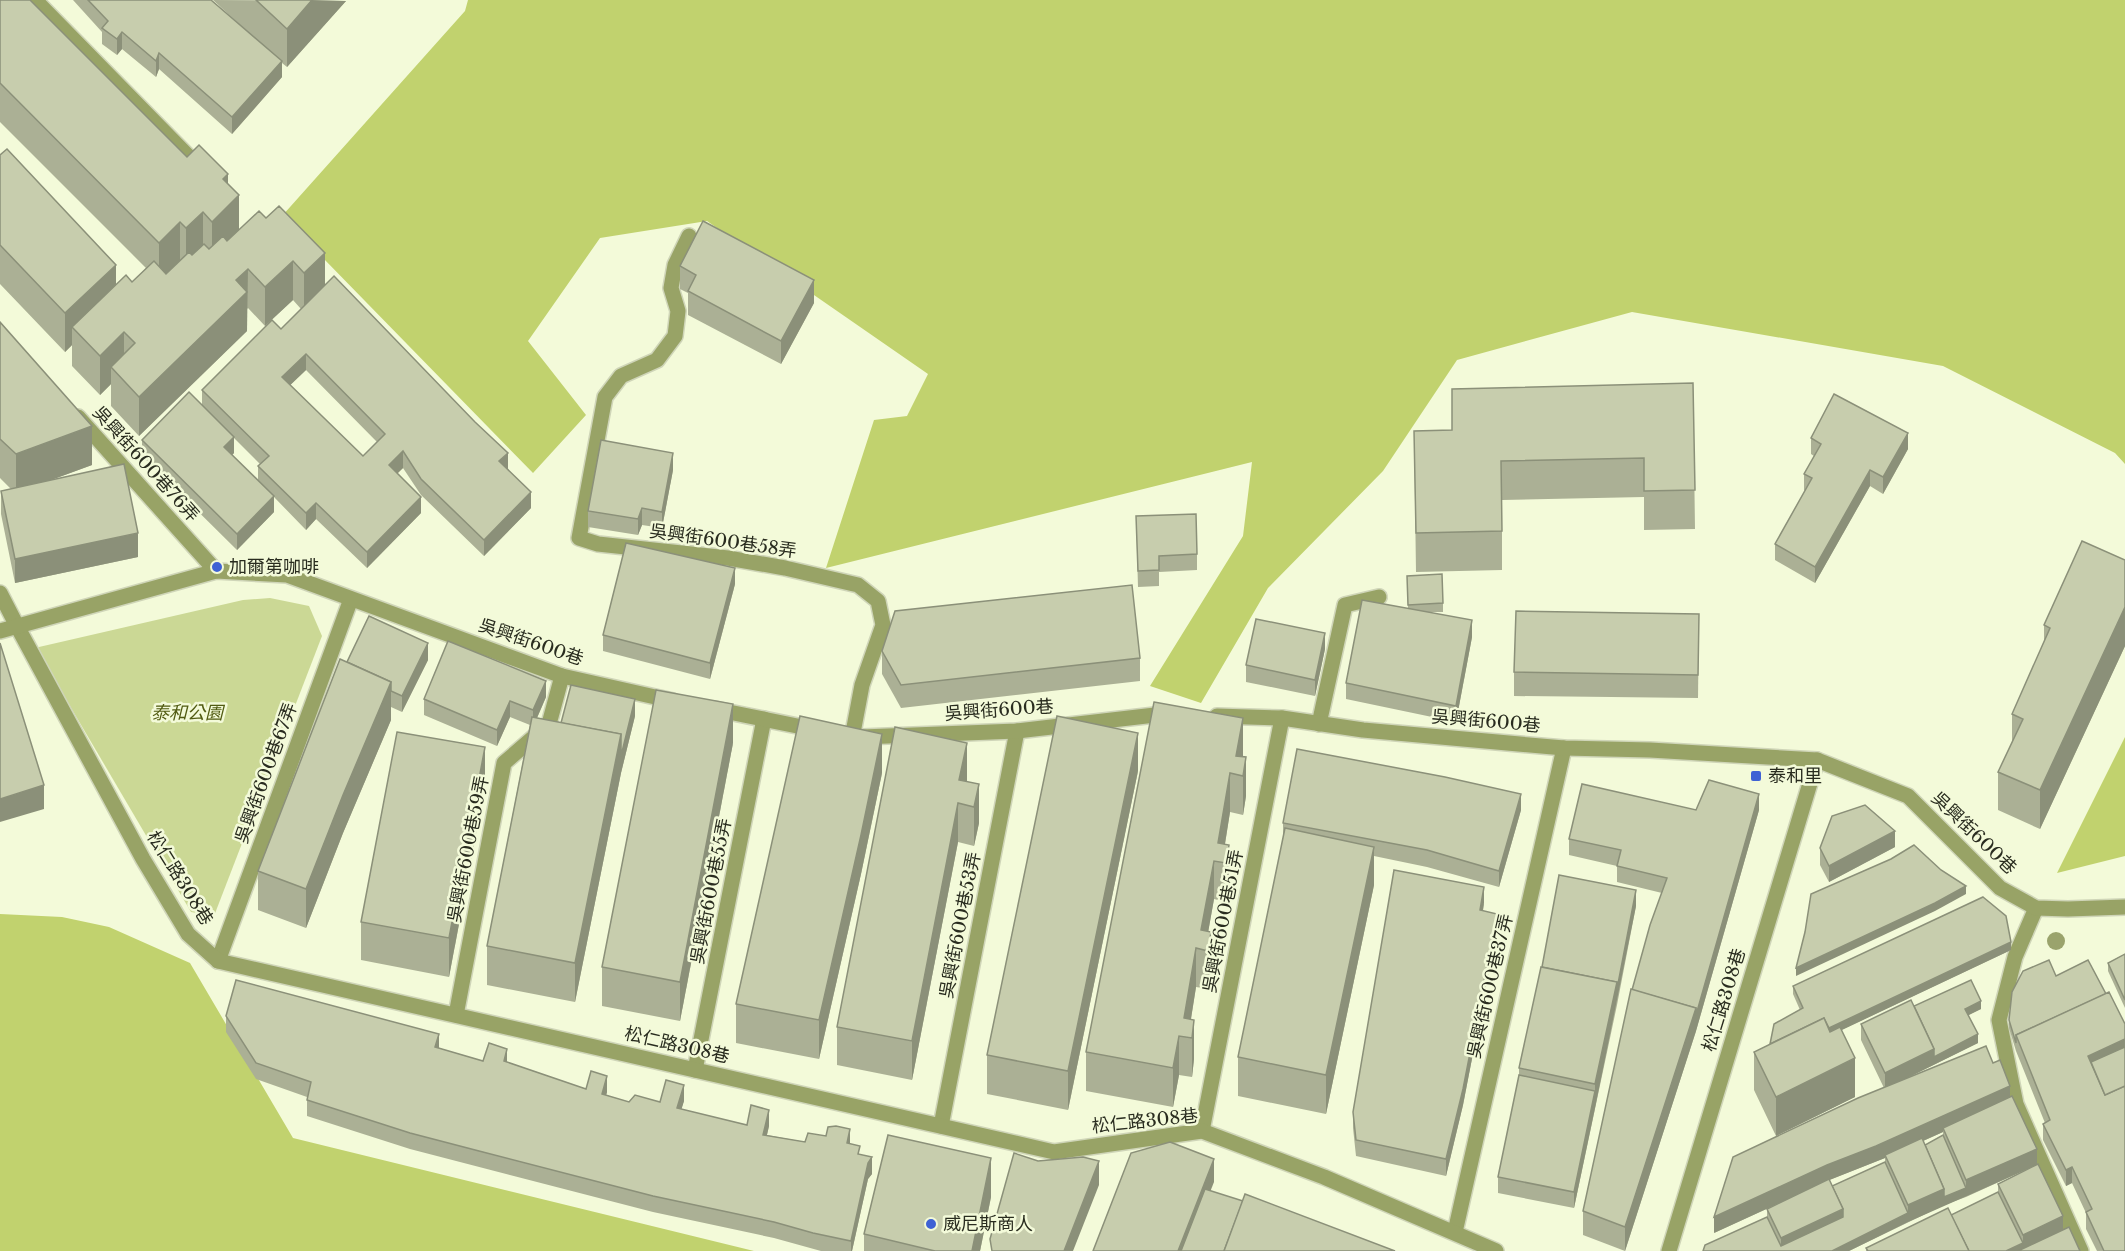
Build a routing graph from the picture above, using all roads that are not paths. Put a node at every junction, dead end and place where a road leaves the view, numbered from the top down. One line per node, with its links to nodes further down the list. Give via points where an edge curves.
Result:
1 (35, 0): 2 (street)
2 (189, 157)
3 (689, 236): 18 (street, 吳興街600巷58弄, via 675,265 671,288 678,311 675,336 657,360 621,376 605,397 579,538 598,544 728,558 858,585 878,601 884,625)
4 (72, 410): 5 (street, 吳興街600巷76弄)
5 (216, 570): 8 (street, 吳興街600巷, via 287,575); 9 (street, 吳興街600巷)
6 (0, 593): 9 (street, 松仁路308巷)
7 (1379, 597): 16 (street, via 1345,605)
8 (351, 599): 11 (street, 吳興街600巷); 23 (street, 吳興街600巷67弄)
9 (17, 627): 10 (street, 吳興街600巷); 23 (street, 松仁路308巷, via 188,934)
10 (0, 631)
11 (562, 676): 15 (street, 吳興街600巷); 24 (street, 吳興街600巷59弄, via 549,724 504,763)
12 (1178, 715): 17 (street, 吳興街600巷)
13 (1201, 716): 14 (street, 吳興街600巷)
14 (1282, 718): 16 (street, 吳興街600巷); 27 (street, 吳興街600巷51弄)
15 (764, 719): 18 (street, 吳興街600巷); 25 (street, 吳興街600巷55弄)
16 (1319, 724): 19 (street, 吳興街600巷)
17 (1017, 730): 18 (street, 吳興街600巷); 26 (street, 吳興街600巷53弄)
18 (841, 736)
19 (1564, 748): 20 (street, 吳興街600巷); 28 (street, 吳興街600巷37弄)
20 (1817, 760): 22 (street, 吳興街600巷, via 1908,796 2000,888); 30 (street, 松仁路308巷)
21 (2125, 907): 22 (street, 吳興街600巷)
22 (2036, 908): 31 (street, via 2015,957 2000,1020 2016,1104)
23 (218, 960): 24 (street, 松仁路308巷)
24 (456, 1015): 25 (street, 松仁路308巷)
25 (695, 1070): 26 (street, 松仁路308巷)
26 (941, 1126): 27 (street, 松仁路308巷, via 1054,1152)
27 (1202, 1131): 28 (street, 松仁路308巷)
28 (1455, 1232): 29 (street, 松仁路308巷)
29 (1496, 1251)
30 (1669, 1251)
31 (2081, 1251)

